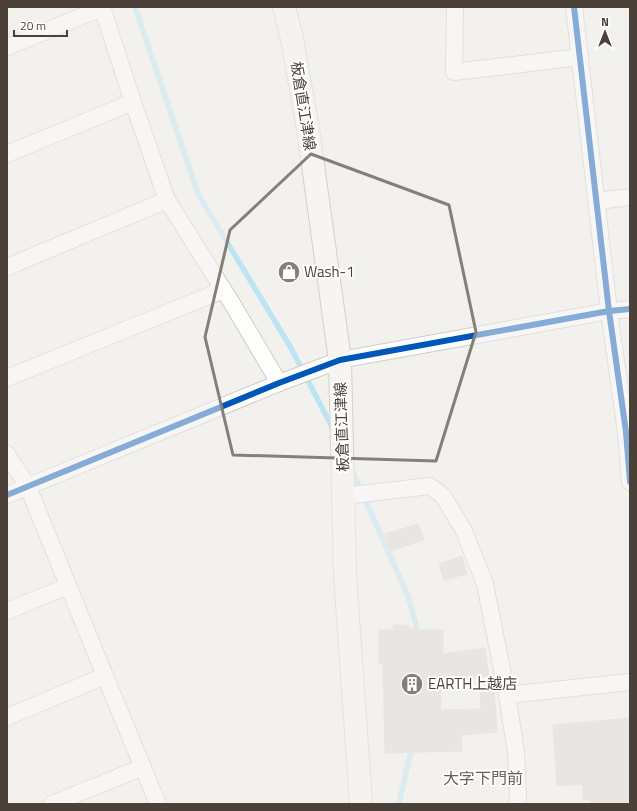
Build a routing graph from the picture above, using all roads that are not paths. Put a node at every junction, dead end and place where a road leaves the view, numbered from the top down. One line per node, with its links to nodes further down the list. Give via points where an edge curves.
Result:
1 (102, 7): 5 (street); 7 (street)
2 (284, 7): 16 (main road, 板倉直江津線, via 308,129)
3 (455, 7): 6 (street, via 454,72)
4 (574, 7): 6 (street)
5 (7, 47)
6 (580, 57): 11 (street)
7 (133, 102): 8 (street); 10 (street)
8 (7, 154)
9 (630, 197): 11 (street)
10 (167, 200): 12 (street); 13 (street)
11 (597, 201): 15 (street)
12 (7, 267)
13 (223, 290): 17 (street); 18 (street)
14 (630, 310): 15 (street)
15 (609, 311): 16 (street); 19 (street)
16 (340, 360): 18 (street); 24 (main road, 板倉直江津線)
17 (7, 378)
18 (279, 383): 22 (street)
19 (628, 432): 21 (street)
20 (7, 454): 22 (street)
21 (630, 482)
22 (28, 487): 23 (street); 25 (street)
23 (7, 495)
24 (344, 496): 29 (street, via 430,486 443,496 464,531 485,584); 34 (main road, 板倉直江津線, via 345,574)
25 (68, 586): 26 (street); 27 (street)
26 (7, 611)
27 (104, 676): 30 (street); 31 (street)
28 (630, 682): 29 (street)
29 (507, 695): 35 (street, via 516,752)
30 (7, 717)
31 (143, 767): 32 (street); 33 (street)
32 (52, 804)
33 (158, 804)
34 (361, 804)
35 (517, 804)

